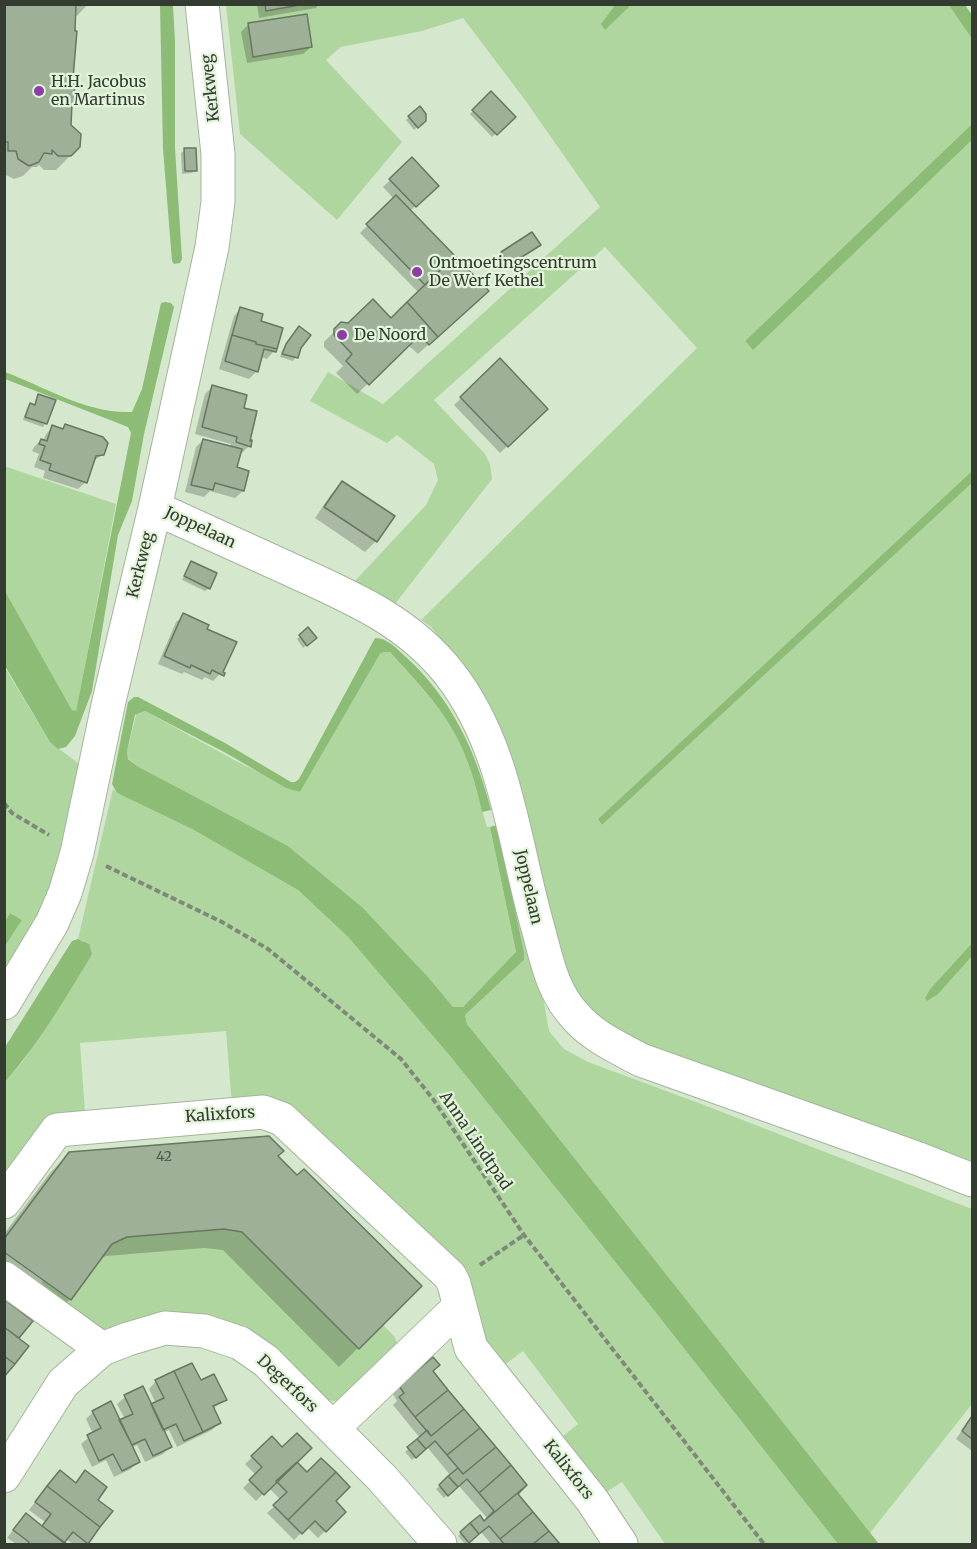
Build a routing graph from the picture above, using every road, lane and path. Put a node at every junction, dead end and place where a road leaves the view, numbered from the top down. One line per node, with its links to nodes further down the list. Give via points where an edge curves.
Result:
1 (202, 4): 2 (street, Kerkweg, via 218,154 218,202 212,247)
2 (155, 508): 4 (street, Kerkweg); 6 (street, Joppelaan, via 365,604 410,633 449,673 480,722 496,761 554,987 584,1024 605,1041 641,1060)
3 (4, 803): 4 (path, Anna Lindtpad, via 12,813)
4 (77, 853): 5 (street, Kerkweg, via 52,923); 8 (path, Anna Lindtpad, via 222,922 268,949 401,1059)
5 (4, 1002)
6 (972, 1180)
7 (4, 1202): 10 (street, Kalixfors, via 57,1130 263,1112 282,1119 445,1270)
8 (524, 1235): 10 (path); 16 (path, Anna Lindtpad)
9 (4, 1278): 11 (street)
10 (457, 1295): 12 (street); 15 (street, Kalixfors, via 471,1348 592,1500)
11 (102, 1349): 12 (street, Degerfors, via 165,1328 204,1331 240,1343 266,1362); 13 (street, Degerfors, via 63,1383)
12 (333, 1428): 14 (street, Degerfors)
13 (4, 1476)
14 (441, 1545)
15 (621, 1545)
16 (764, 1545)

